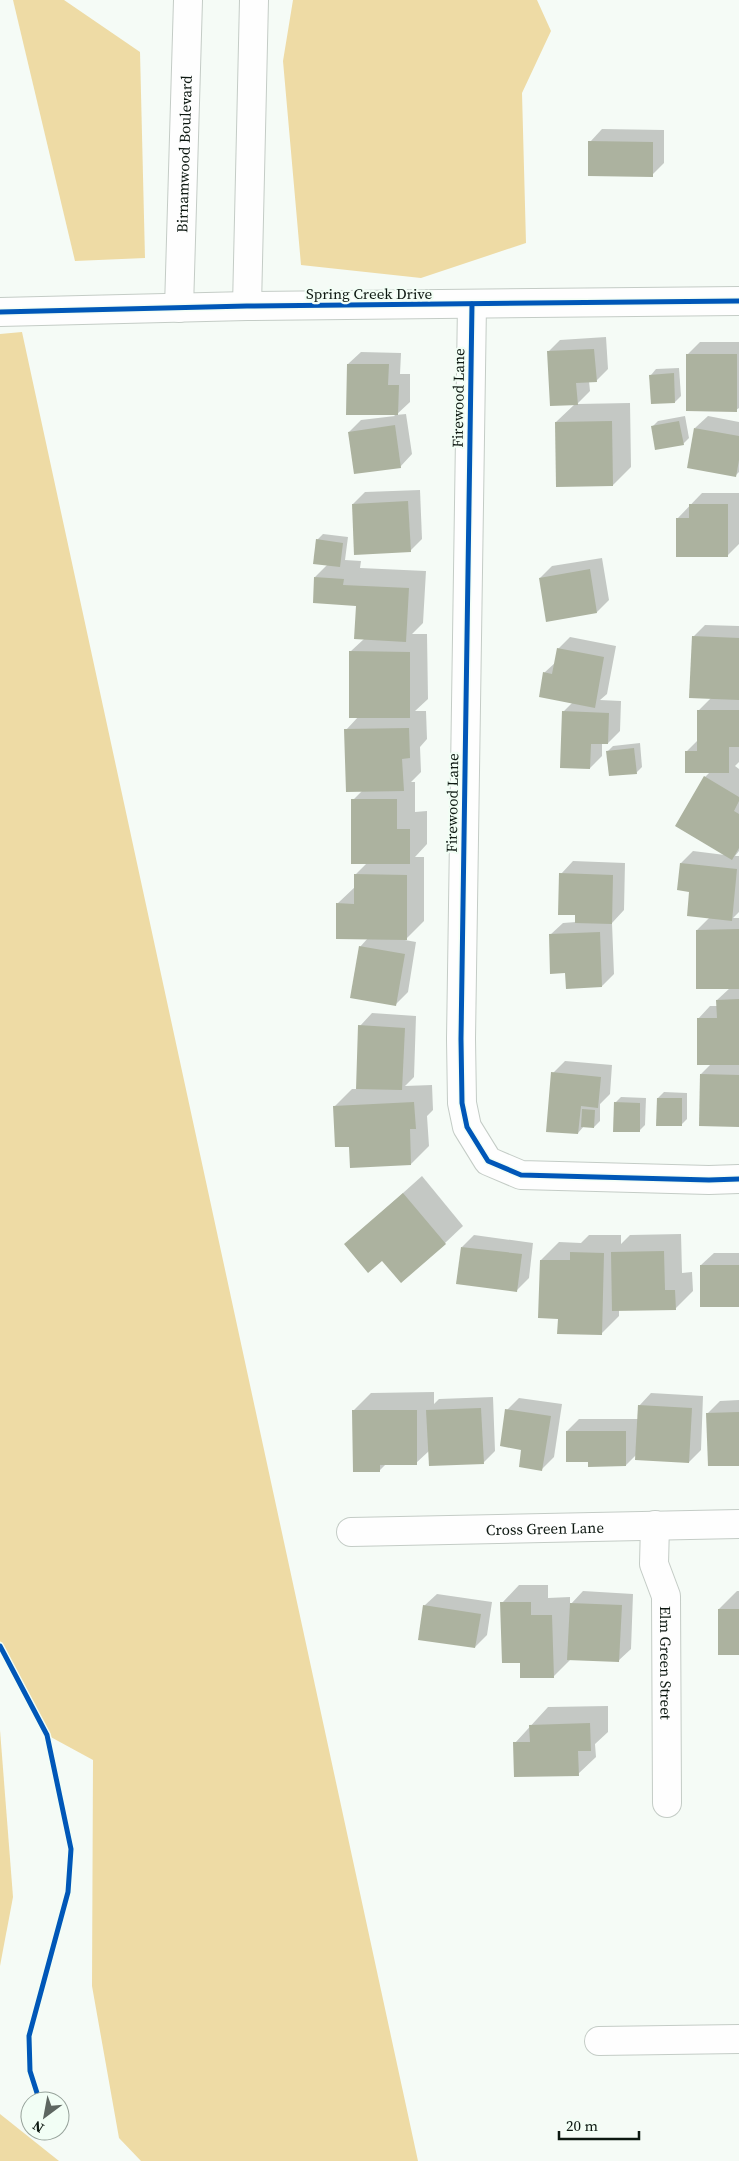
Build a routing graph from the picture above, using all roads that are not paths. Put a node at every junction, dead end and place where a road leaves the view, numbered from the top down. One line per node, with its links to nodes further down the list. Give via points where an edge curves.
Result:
1 (188, 0): 6 (street, Birnamwood Boulevard)
2 (254, 0): 5 (street)
3 (739, 301): 4 (street, Spring Creek Drive)
4 (472, 304): 5 (street, Spring Creek Drive); 8 (street, Firewood Lane, via 461,1039 462,1103 467,1127 488,1161 521,1175)
5 (247, 306): 6 (street, Spring Creek Drive)
6 (179, 308): 7 (street, Spring Creek Drive)
7 (0, 312)
8 (739, 1179)
9 (739, 1524): 10 (street, Cross Green Lane)
10 (655, 1525): 11 (street, Cross Green Lane); 12 (street, Elm Green Street, via 654,1564 666,1596)
11 (351, 1532)
12 (668, 1802)
13 (739, 2039): 14 (street)
14 (599, 2041)

